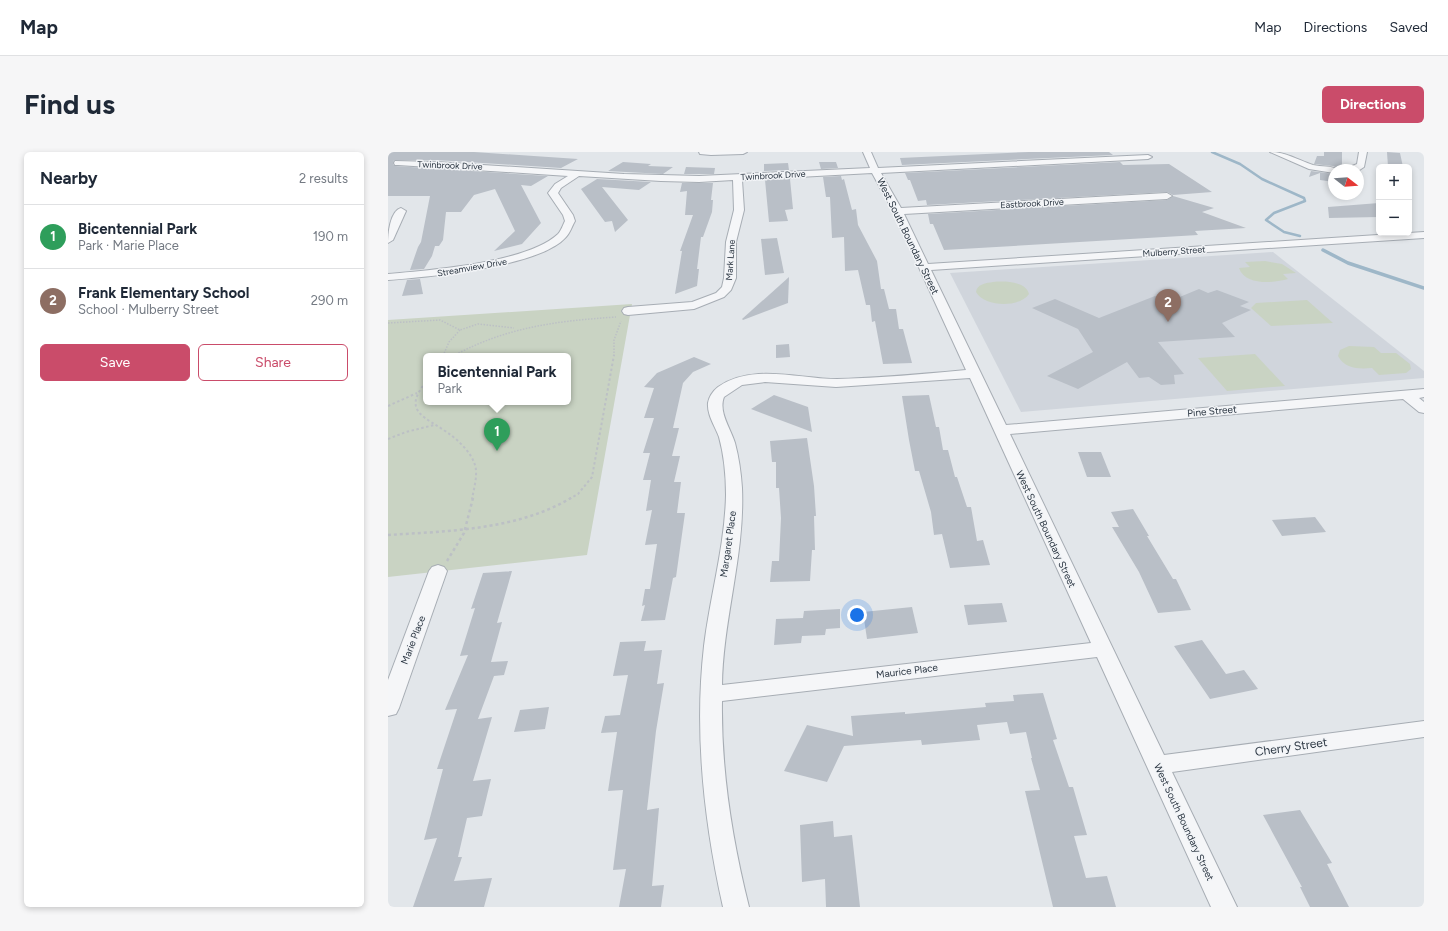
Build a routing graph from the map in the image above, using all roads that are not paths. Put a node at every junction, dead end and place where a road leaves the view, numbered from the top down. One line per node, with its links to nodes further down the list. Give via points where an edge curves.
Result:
1 (703, 152): 2 (street)
2 (743, 152)
3 (867, 152): 10 (street, West South Boundary Street)
4 (1274, 152): 9 (street, via 1312,167)
5 (1363, 152): 8 (street)
6 (1148, 157): 10 (street, Twinbrook Drive)
7 (398, 163): 11 (street, Twinbrook Drive)
8 (1360, 164)
9 (1328, 169)
10 (875, 170): 12 (street, Twinbrook Drive); 15 (street, West South Boundary Street)
11 (578, 173): 12 (street, Twinbrook Drive, via 679,178); 19 (street, Streamview Drive, via 558,186 553,193 570,218 570,222 565,232 552,243 520,257 488,266)
12 (737, 177): 20 (street, Mark Lane, via 739,210 731,242 730,278 727,288 720,295 694,305)
13 (1166, 196): 15 (street, Eastbrook Drive)
14 (401, 211): 17 (street)
15 (898, 211): 18 (street, West South Boundary Street)
16 (1424, 235): 18 (street, Mulberry Street)
17 (388, 240)
18 (924, 267): 21 (street, West South Boundary Street)
19 (388, 277)
20 (628, 311)
21 (973, 374): 25 (street, West South Boundary Street); 28 (street, Margaret Place, via 836,383 777,378 754,379 734,384 718,394 715,410 726,438 734,493 733,522 714,648)
22 (1424, 393): 23 (street, Pine Street)
23 (1407, 394): 24 (street); 25 (street, Pine Street)
24 (1424, 409)
25 (1000, 430): 27 (street, West South Boundary Street)
26 (438, 571): 29 (street, Marie Place)
27 (1103, 649): 28 (street, Maurice Place); 31 (street, West South Boundary Street)
28 (712, 694): 32 (street, Margaret Place, via 712,740 717,808)
29 (388, 708)
30 (1424, 729): 31 (street, Cherry Street)
31 (1158, 765): 33 (street, West South Boundary Street)
32 (736, 907)
33 (1224, 907)

